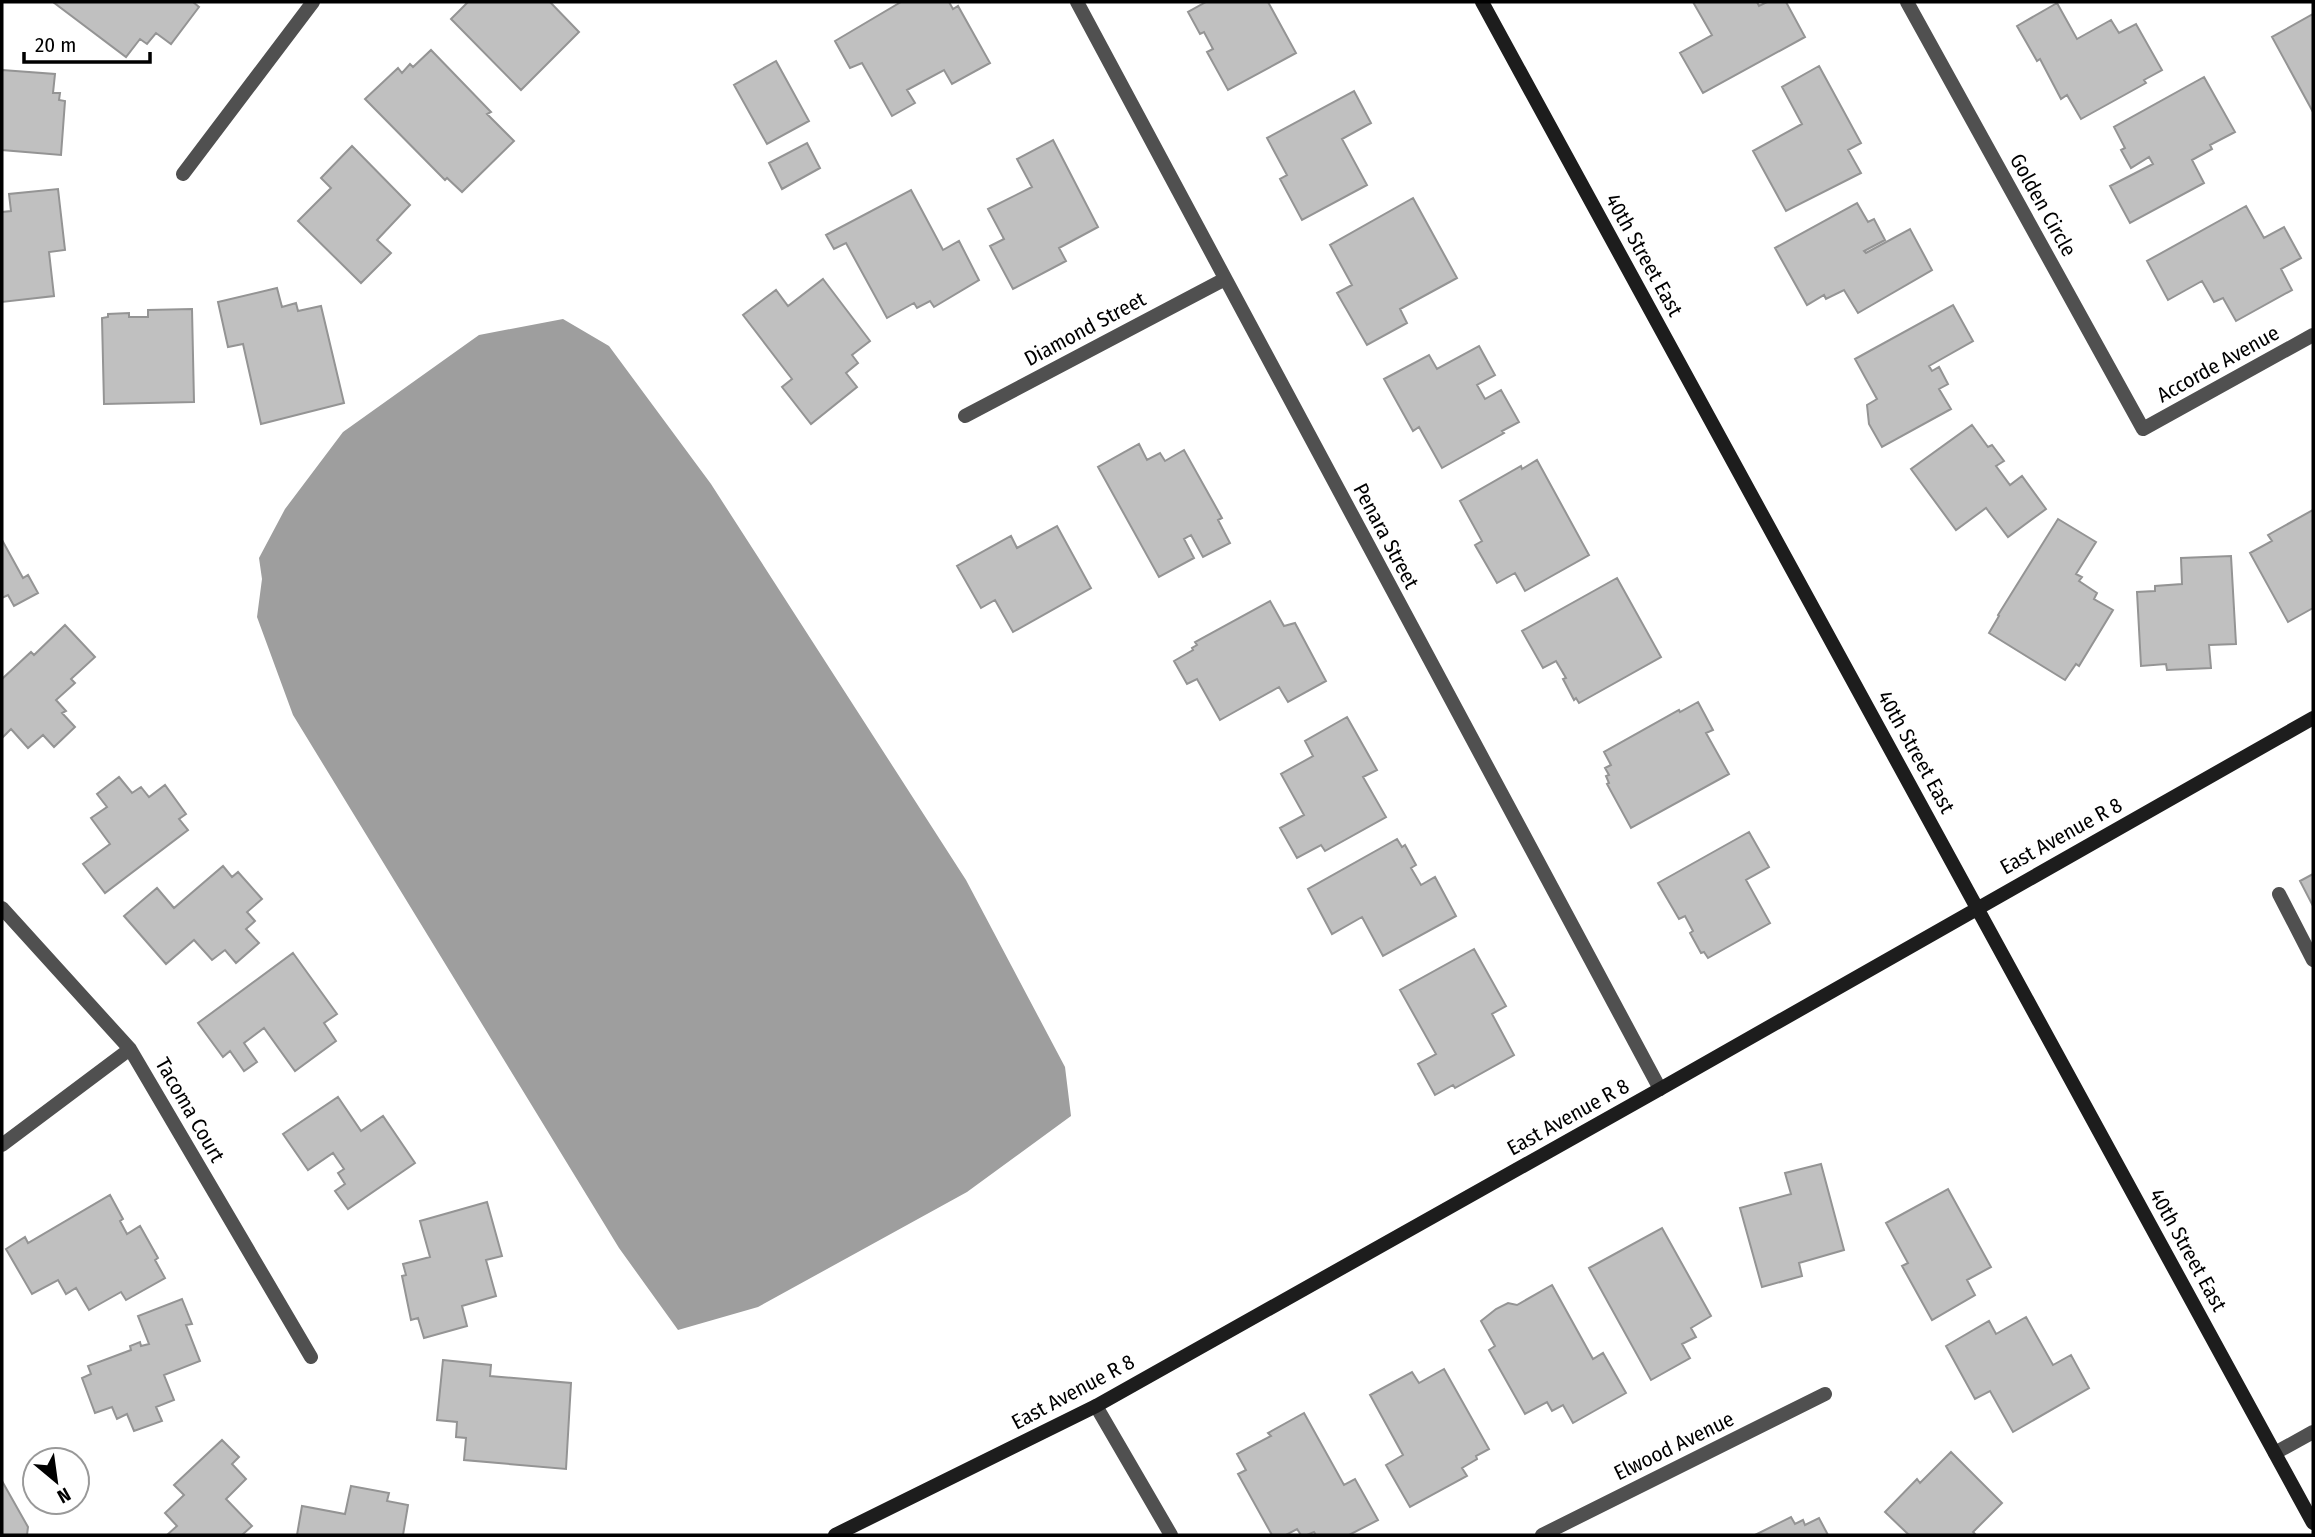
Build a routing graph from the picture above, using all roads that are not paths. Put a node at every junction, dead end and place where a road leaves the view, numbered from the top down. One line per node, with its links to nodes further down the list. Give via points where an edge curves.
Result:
1 (313, 2): 5 (street)
2 (1077, 2): 6 (street, Penara Street)
3 (1482, 2): 12 (main road, 40th Street East)
4 (1907, 2): 9 (street, Golden Circle)
5 (183, 174)
6 (1225, 279): 8 (street, Diamond Street); 16 (street, Penara Street)
7 (2313, 335): 9 (street, Accorde Avenue)
8 (965, 416)
9 (2143, 429)
10 (2313, 718): 12 (main road, East Avenue R 8)
11 (2279, 894): 14 (street)
12 (1977, 907): 16 (main road, East Avenue R 8); 22 (main road, 40th Street East)
13 (2, 908): 15 (street, Tacoma Court)
14 (2313, 960)
15 (130, 1049): 17 (street); 18 (street, Tacoma Court)
16 (1660, 1089): 20 (main road, East Avenue R 8)
17 (2, 1145)
18 (311, 1357)
19 (1825, 1394): 26 (street, Elwood Avenue)
20 (1096, 1406): 24 (main road, East Avenue R 8); 25 (street)
21 (2313, 1432): 22 (street)
22 (2275, 1453): 23 (main road, 40th Street East)
23 (2313, 1523)
24 (835, 1535)
25 (1171, 1535)
26 (1542, 1535)

